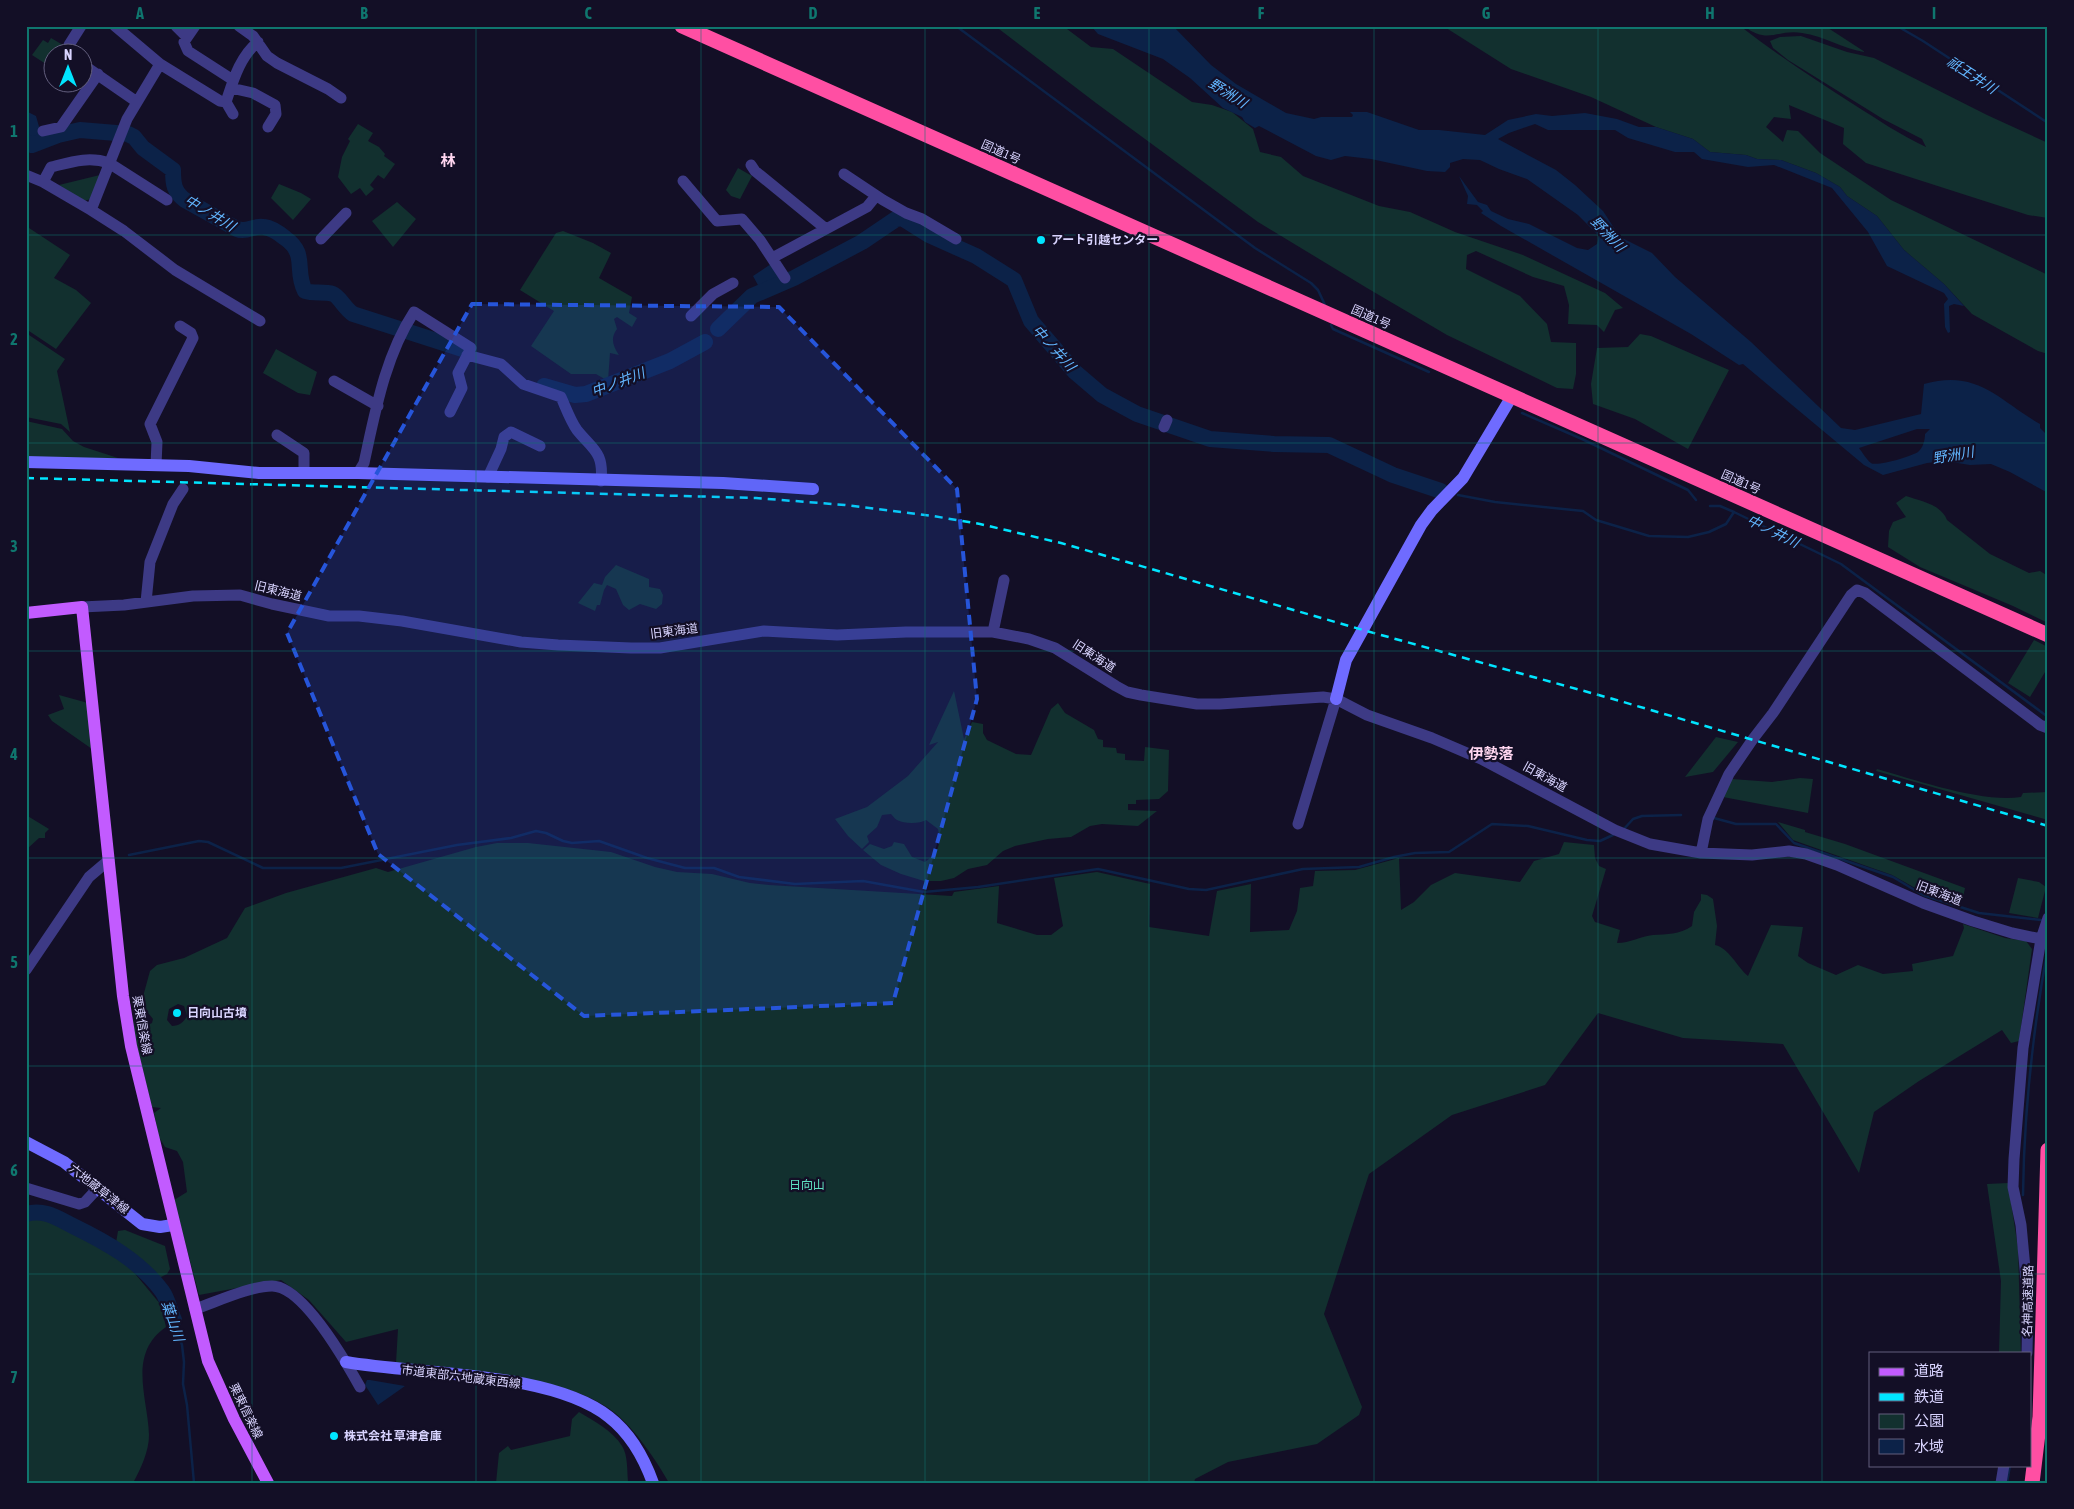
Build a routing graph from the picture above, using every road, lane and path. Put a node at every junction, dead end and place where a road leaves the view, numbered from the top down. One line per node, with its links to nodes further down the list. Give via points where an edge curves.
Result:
1 (82, 26): 8 (street)
2 (115, 26): 10 (street)
3 (176, 26): 7 (street)
4 (195, 26): 7 (street)
5 (239, 26): 9 (street)
6 (682, 26): 41 (highway, 国道1号)
7 (187, 37): 13 (street, via 184,42 188,51)
8 (71, 42)
9 (258, 42): 13 (street, via 249,49); 14 (street, via 267,56 277,63)
10 (160, 64): 15 (street); 16 (street)
11 (92, 70): 12 (street)
12 (98, 74): 15 (street); 19 (street, via 61,126)
13 (232, 84): 16 (street); 18 (street, via 275,105 276,114)
14 (341, 98)
15 (137, 102): 20 (street)
16 (226, 102): 17 (street)
17 (233, 114)
18 (268, 126)
19 (43, 131)
20 (109, 163): 25 (street, via 84,159 51,167); 27 (street); 28 (street)
21 (751, 165): 30 (street)
22 (844, 174): 26 (street)
23 (26, 175): 25 (street)
24 (683, 181): 33 (street, via 717,221 742,219)
25 (43, 182): 28 (street)
26 (876, 196): 30 (street, via 868,207); 32 (street)
27 (167, 200)
28 (90, 210): 37 (street, via 124,231 174,270)
29 (346, 213): 31 (street)
30 (826, 229): 33 (street)
31 (321, 239)
32 (956, 239)
33 (772, 258): 34 (street)
34 (785, 278)
35 (733, 283): 36 (street, via 713,294)
36 (691, 316)
37 (260, 321)
38 (180, 326): 47 (street, via 193,338 150,424 157,442)
39 (467, 355): 42 (street, via 471,348 414,312 392,352); 43 (street, via 458,374 462,388); 51 (street, via 501,364 523,384 561,397 576,428 602,462)
40 (334, 381): 42 (street)
41 (1512, 396): 59 (highway, 国道1号); 60 (street, via 1463,478 1421,525 1346,660)
42 (378, 406): 49 (street, via 364,463)
43 (450, 412)
44 (278, 435): 48 (street, via 304,453)
45 (540, 446): 50 (street, via 511,432 504,437)
46 (26, 462): 47 (street)
47 (156, 465): 48 (street)
48 (304, 473): 49 (street)
49 (358, 473): 50 (street)
50 (488, 477): 51 (street)
51 (601, 481): 53 (street, via 723,483)
52 (183, 489): 55 (street, via 173,504 150,562)
53 (813, 489)
54 (1004, 580): 58 (street)
55 (146, 602): 56 (street, 旧東海道); 58 (street, 旧東海道, via 240,595 313,614 394,620 521,642 558,645 660,648 764,631 837,635)
56 (82, 607): 57 (main road); 64 (main road, 栗東信楽線)
57 (26, 612)
58 (992, 632): 60 (street, 旧東海道, via 1055,648 1116,686 1141,695 1197,704)
59 (2048, 635)
60 (1336, 698): 62 (street); 63 (street, 旧東海道, via 1367,716 1481,759 1614,830 1650,844)
61 (2048, 728): 63 (street, via 1857,590 1729,774 1708,819)
62 (1298, 824)
63 (1701, 853): 66 (street, 旧東海道, via 1752,855 1788,851 1806,854 1923,903 2012,933)
64 (109, 860): 67 (street, via 89,877); 72 (main road, 栗東信楽線, via 131,1046)
65 (2048, 918): 66 (street)
66 (2044, 939): 74 (street, via 2021,1066 2014,1159 2013,1187 2021,1225 2028,1301)
67 (26, 970)
68 (26, 1142): 71 (street, 六地蔵草津線, via 64,1162)
69 (2048, 1150): 81 (highway, 名神高速道路, via 2040,1417)
70 (26, 1188): 71 (street, via 79,1204)
71 (98, 1188): 72 (street, 六地蔵草津線, via 142,1224)
72 (173, 1225): 73 (main road, 栗東信楽線)
73 (195, 1308): 75 (street, via 271,1286 280,1287 300,1302 325,1330); 78 (main road, 栗東信楽線, via 208,1361)
74 (2028, 1352)
75 (346, 1362): 76 (street); 79 (street, 市道東部六地蔵東西線, via 508,1381 561,1393 610,1417 644,1459)
76 (360, 1387)
77 (2004, 1466): 80 (street)
78 (268, 1483)
79 (653, 1483)
80 (2001, 1483)
81 (2032, 1483)

